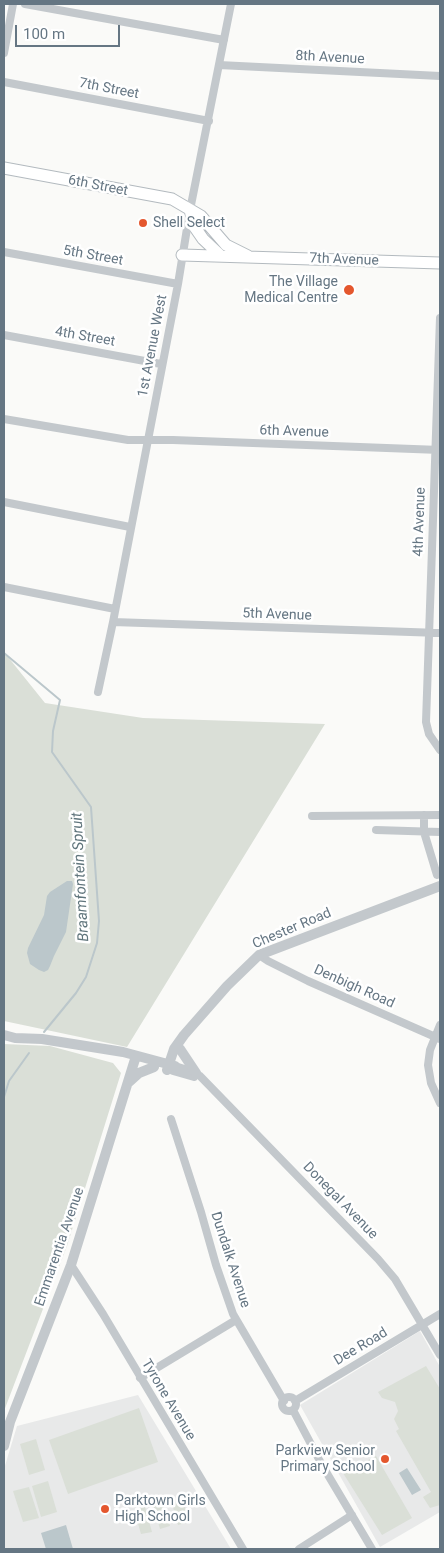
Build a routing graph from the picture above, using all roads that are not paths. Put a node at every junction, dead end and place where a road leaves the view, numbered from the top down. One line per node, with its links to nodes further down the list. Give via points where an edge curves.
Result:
1 (13, 4): 5 (street)
2 (26, 4): 4 (street)
3 (231, 4): 4 (street, 1st Avenue West)
4 (224, 40): 6 (street, 1st Avenue West)
5 (4, 53)
6 (219, 65): 7 (street, 8th Avenue); 9 (street, 1st Avenue West)
7 (440, 76)
8 (4, 82): 9 (street, 7th Street)
9 (209, 121): 11 (street, 1st Avenue West)
10 (4, 168): 11 (main road, 6th Street, via 172,199)
11 (190, 210): 13 (street, 1st Avenue West); 14 (main road, via 194,226); 15 (main road, 7th Avenue, via 201,216 226,245)
12 (4, 252): 17 (street, 5th Street)
13 (182, 255): 14 (main road, 7th Avenue); 17 (street, 1st Avenue West)
14 (221, 256): 15 (main road, 7th Avenue)
15 (248, 256): 16 (main road, 7th Avenue)
16 (440, 263)
17 (178, 284): 20 (street, 1st Avenue West)
18 (440, 318): 23 (street, 4th Avenue)
19 (4, 335): 20 (street, 4th Street)
20 (162, 364): 22 (street, 1st Avenue West)
21 (4, 419): 22 (street, 6th Avenue, via 128,440)
22 (148, 440): 23 (street, 6th Avenue); 25 (street, 1st Avenue West)
23 (438, 449): 29 (street, 4th Avenue)
24 (4, 502): 25 (street)
25 (130, 527): 27 (street, 1st Avenue West)
26 (4, 587): 27 (street)
27 (115, 608): 28 (street, 1st Avenue West)
28 (113, 622): 29 (street, 5th Avenue); 31 (street, 1st Avenue West)
29 (428, 633): 30 (street, 5th Avenue); 32 (street, 4th Avenue, via 426,728)
30 (440, 633)
31 (98, 692)
32 (440, 750)
33 (424, 815): 34 (street); 35 (street); 37 (street)
34 (440, 815)
35 (312, 816)
36 (376, 830): 37 (street)
37 (424, 832): 38 (street); 39 (street)
38 (440, 832)
39 (437, 875)
40 (440, 886): 41 (street, Chester Road)
41 (259, 955): 44 (street, Denbigh Road, via 308,981); 45 (street, Chester Road, via 227,986 182,1039)
42 (440, 1025): 44 (street)
43 (4, 1035): 46 (street, via 88,1047)
44 (437, 1038): 51 (street, via 430,1050 428,1072)
45 (176, 1051): 47 (street); 48 (street, Chester Road); 49 (street)
46 (135, 1058): 47 (street); 50 (street, Emmarentia Avenue)
47 (150, 1063): 48 (street); 50 (street)
48 (171, 1068): 49 (street, Donegal Avenue)
49 (200, 1076): 56 (street, Donegal Avenue, via 389,1270)
50 (127, 1084): 53 (street, Emmarentia Avenue)
51 (440, 1103)
52 (171, 1119): 55 (street, Dundalk Avenue)
53 (71, 1265): 58 (street, Tyrone Avenue); 62 (street, Emmarentia Avenue, via 10,1422)
54 (440, 1314): 56 (street, Dee Road)
55 (236, 1320): 58 (street); 59 (street, Dundalk Avenue)
56 (422, 1325): 57 (street, Donegal Avenue); 60 (street, Dee Road)
57 (440, 1355)
58 (140, 1378): 64 (street, Tyrone Avenue)
59 (284, 1401): 60 (street, via 291,1398); 61 (street, via 285,1409)
60 (295, 1401): 61 (street)
61 (293, 1410): 63 (street)
62 (4, 1446)
63 (352, 1515): 65 (street); 66 (street)
64 (242, 1549)
65 (298, 1549)
66 (372, 1549)

